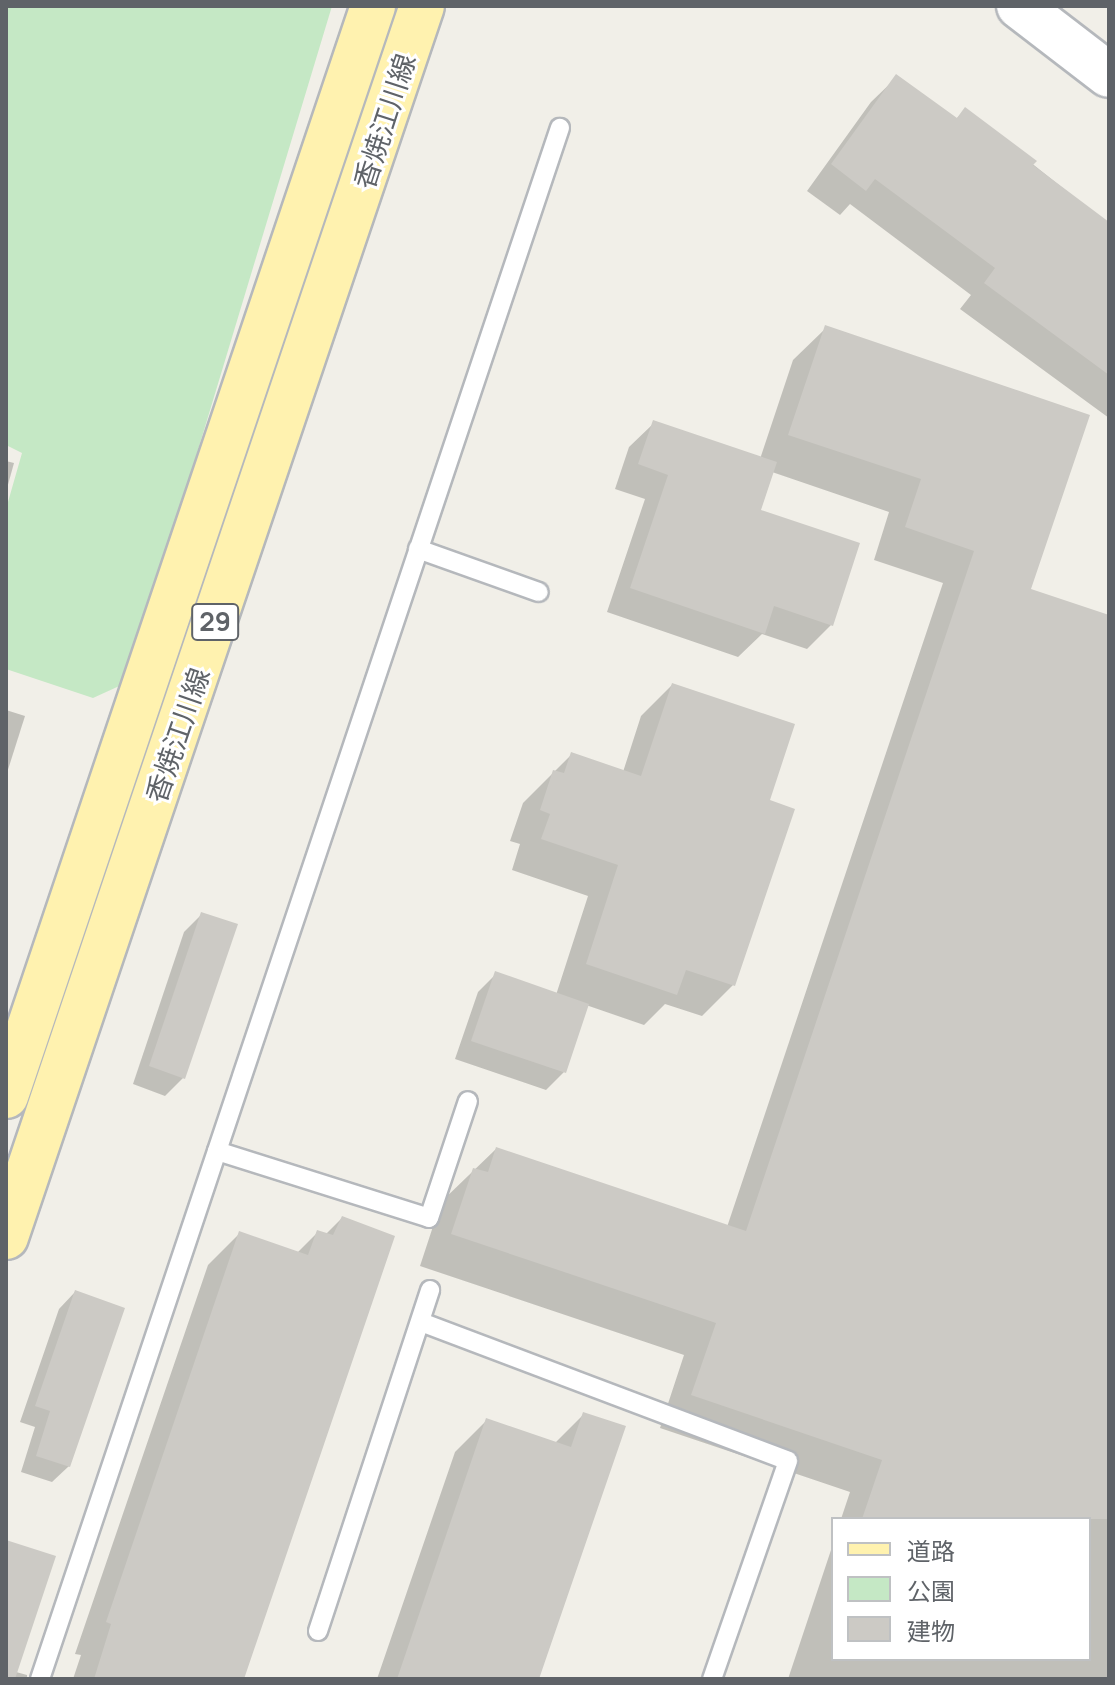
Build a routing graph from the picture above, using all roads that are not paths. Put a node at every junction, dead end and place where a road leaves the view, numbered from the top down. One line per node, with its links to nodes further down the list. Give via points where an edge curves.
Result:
1 (373, 6): 8 (main road, 香焼江川線 / 29)
2 (422, 6): 11 (main road, 香焼江川線 / 29)
3 (1019, 6): 4 (street)
4 (1109, 75)
5 (560, 128): 6 (lane)
6 (418, 549): 7 (lane); 10 (lane)
7 (539, 592)
8 (6, 1096)
9 (468, 1101): 10 (lane, via 429,1218)
10 (217, 1151): 15 (lane)
11 (6, 1237)
12 (430, 1290): 13 (lane)
13 (421, 1322): 14 (lane); 16 (lane, via 788,1461)
14 (318, 1631)
15 (40, 1679)
16 (712, 1679)

